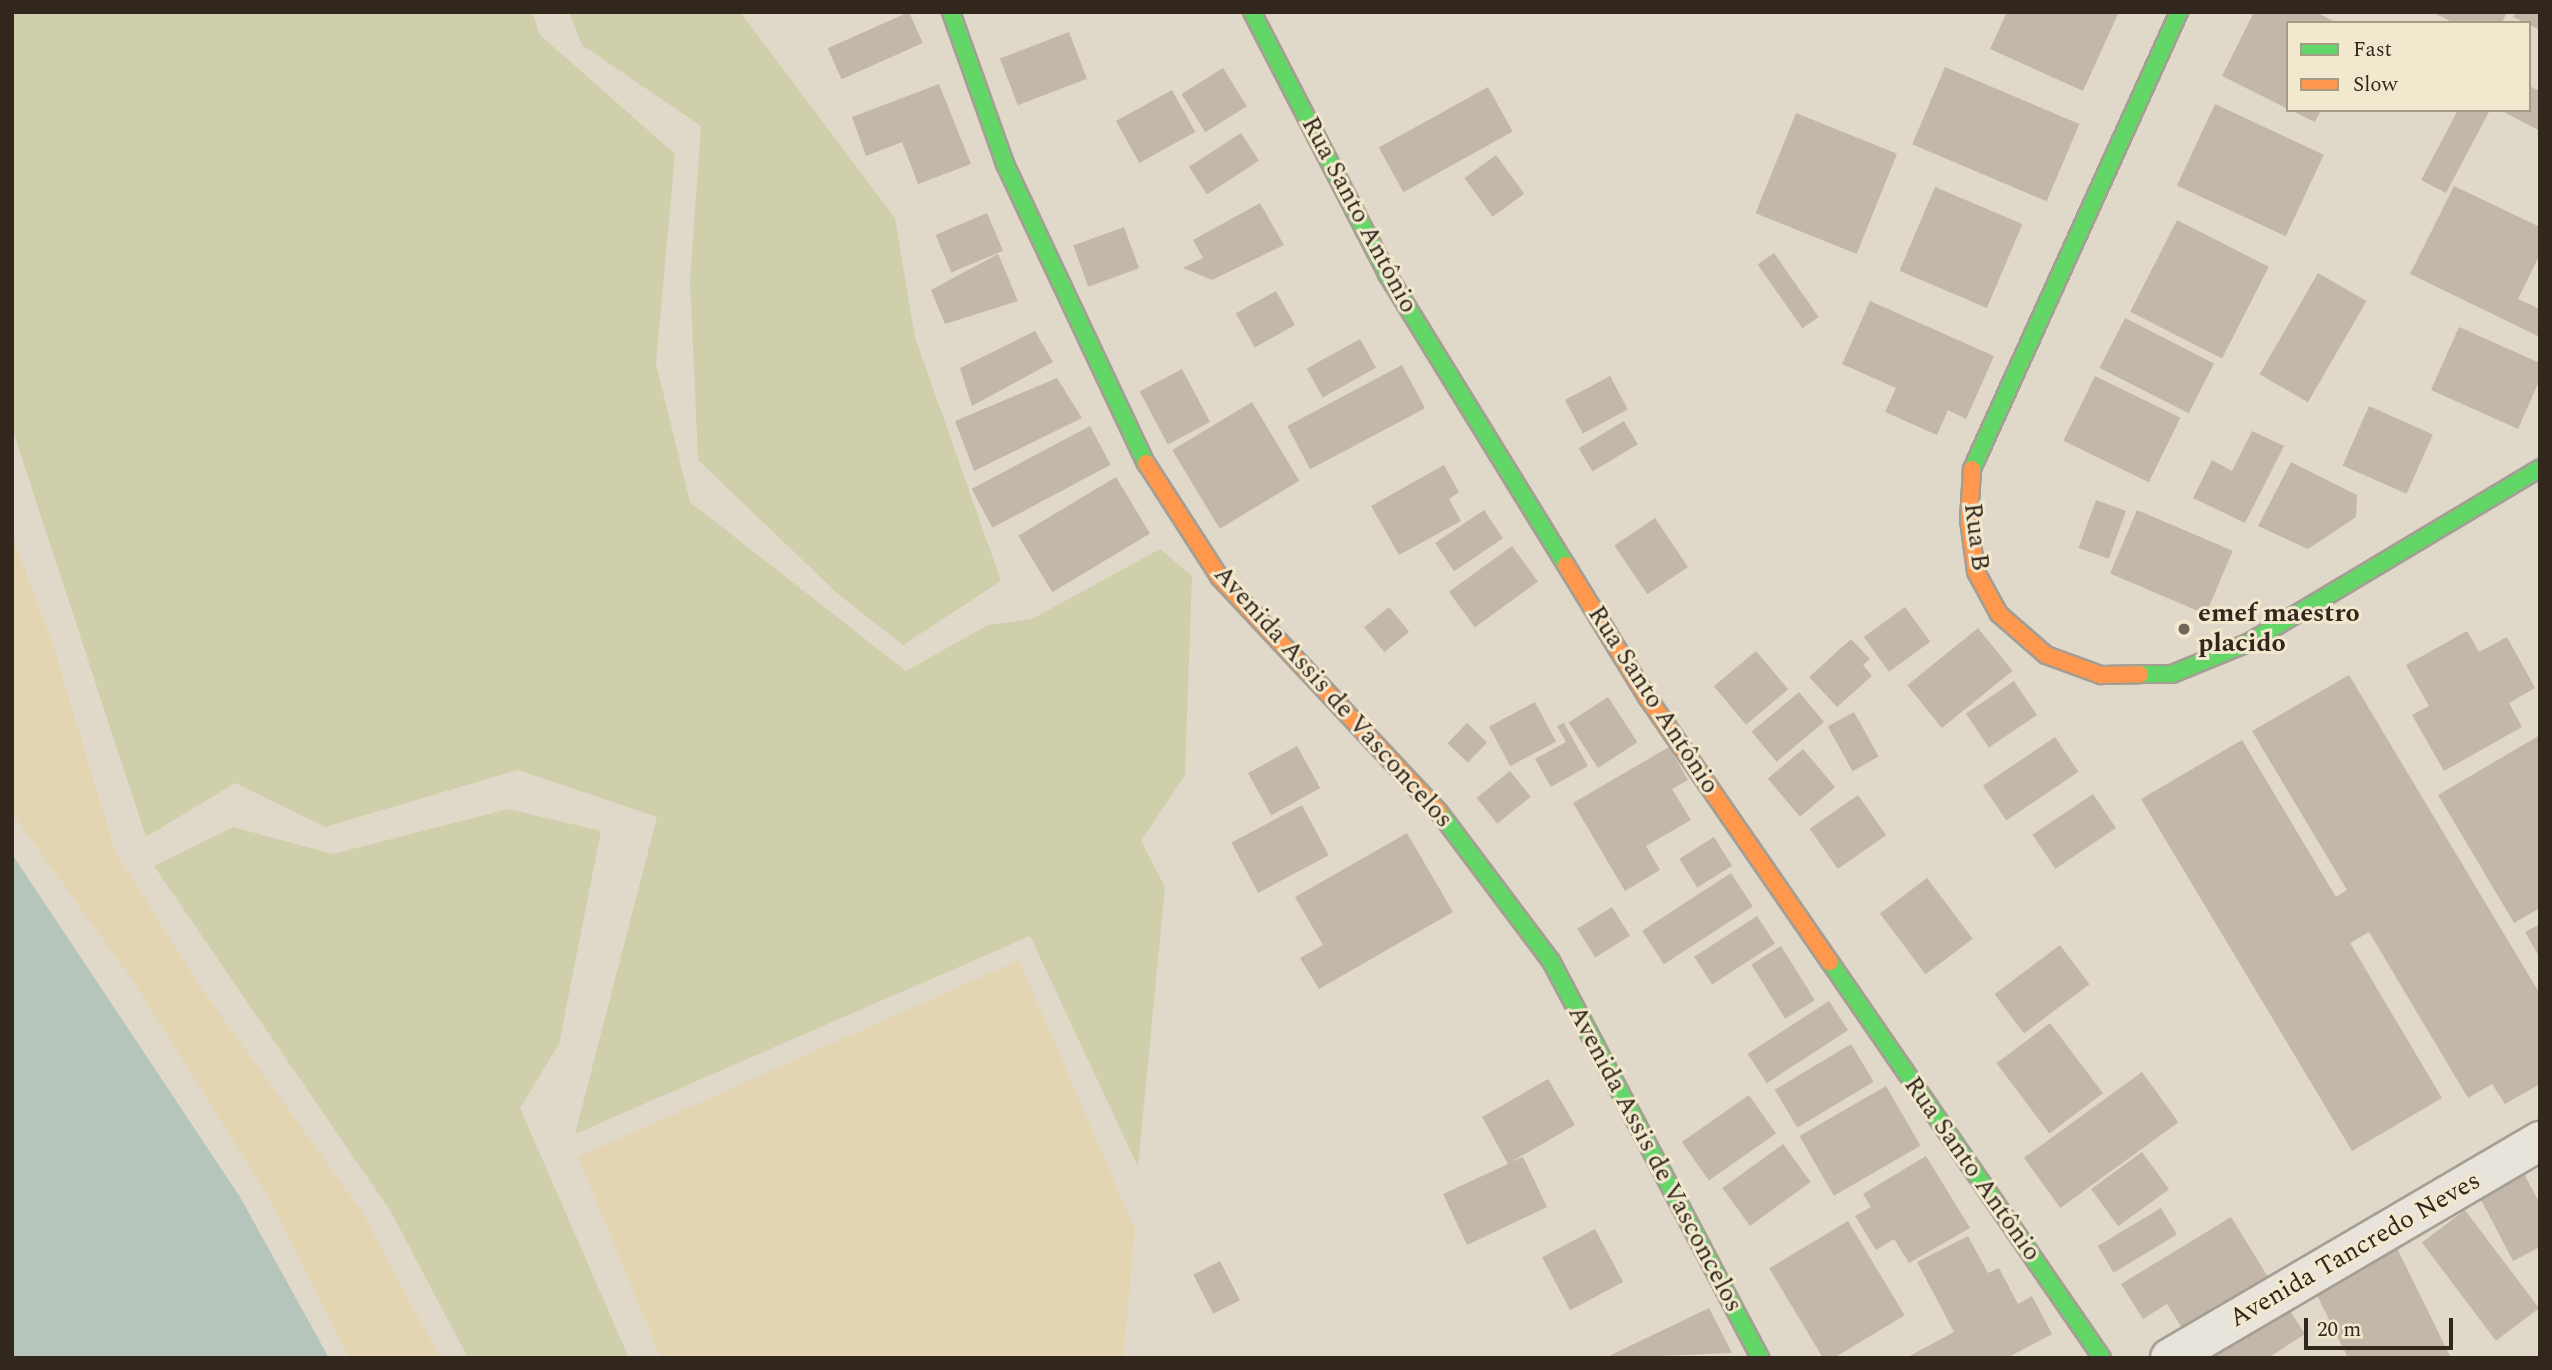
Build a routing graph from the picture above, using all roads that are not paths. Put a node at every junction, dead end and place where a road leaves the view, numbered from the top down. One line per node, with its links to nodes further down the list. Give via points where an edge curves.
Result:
1 (951, 12): 6 (street, Avenida Assis de Vasconcelos, via 1004,164 1144,460 1220,578 1431,801 1551,961)
2 (1252, 12): 7 (street, Rua Santo Antônio, via 1387,274 1647,697)
3 (2179, 12): 4 (street, Rua B, via 1971,471 1976,572 1999,614 2046,655 2101,675 2172,674 2248,643)
4 (2540, 468)
5 (2540, 1141): 8 (street, Avenida Tancredo Neves)
6 (1760, 1358)
7 (2102, 1358)
8 (2170, 1358)

